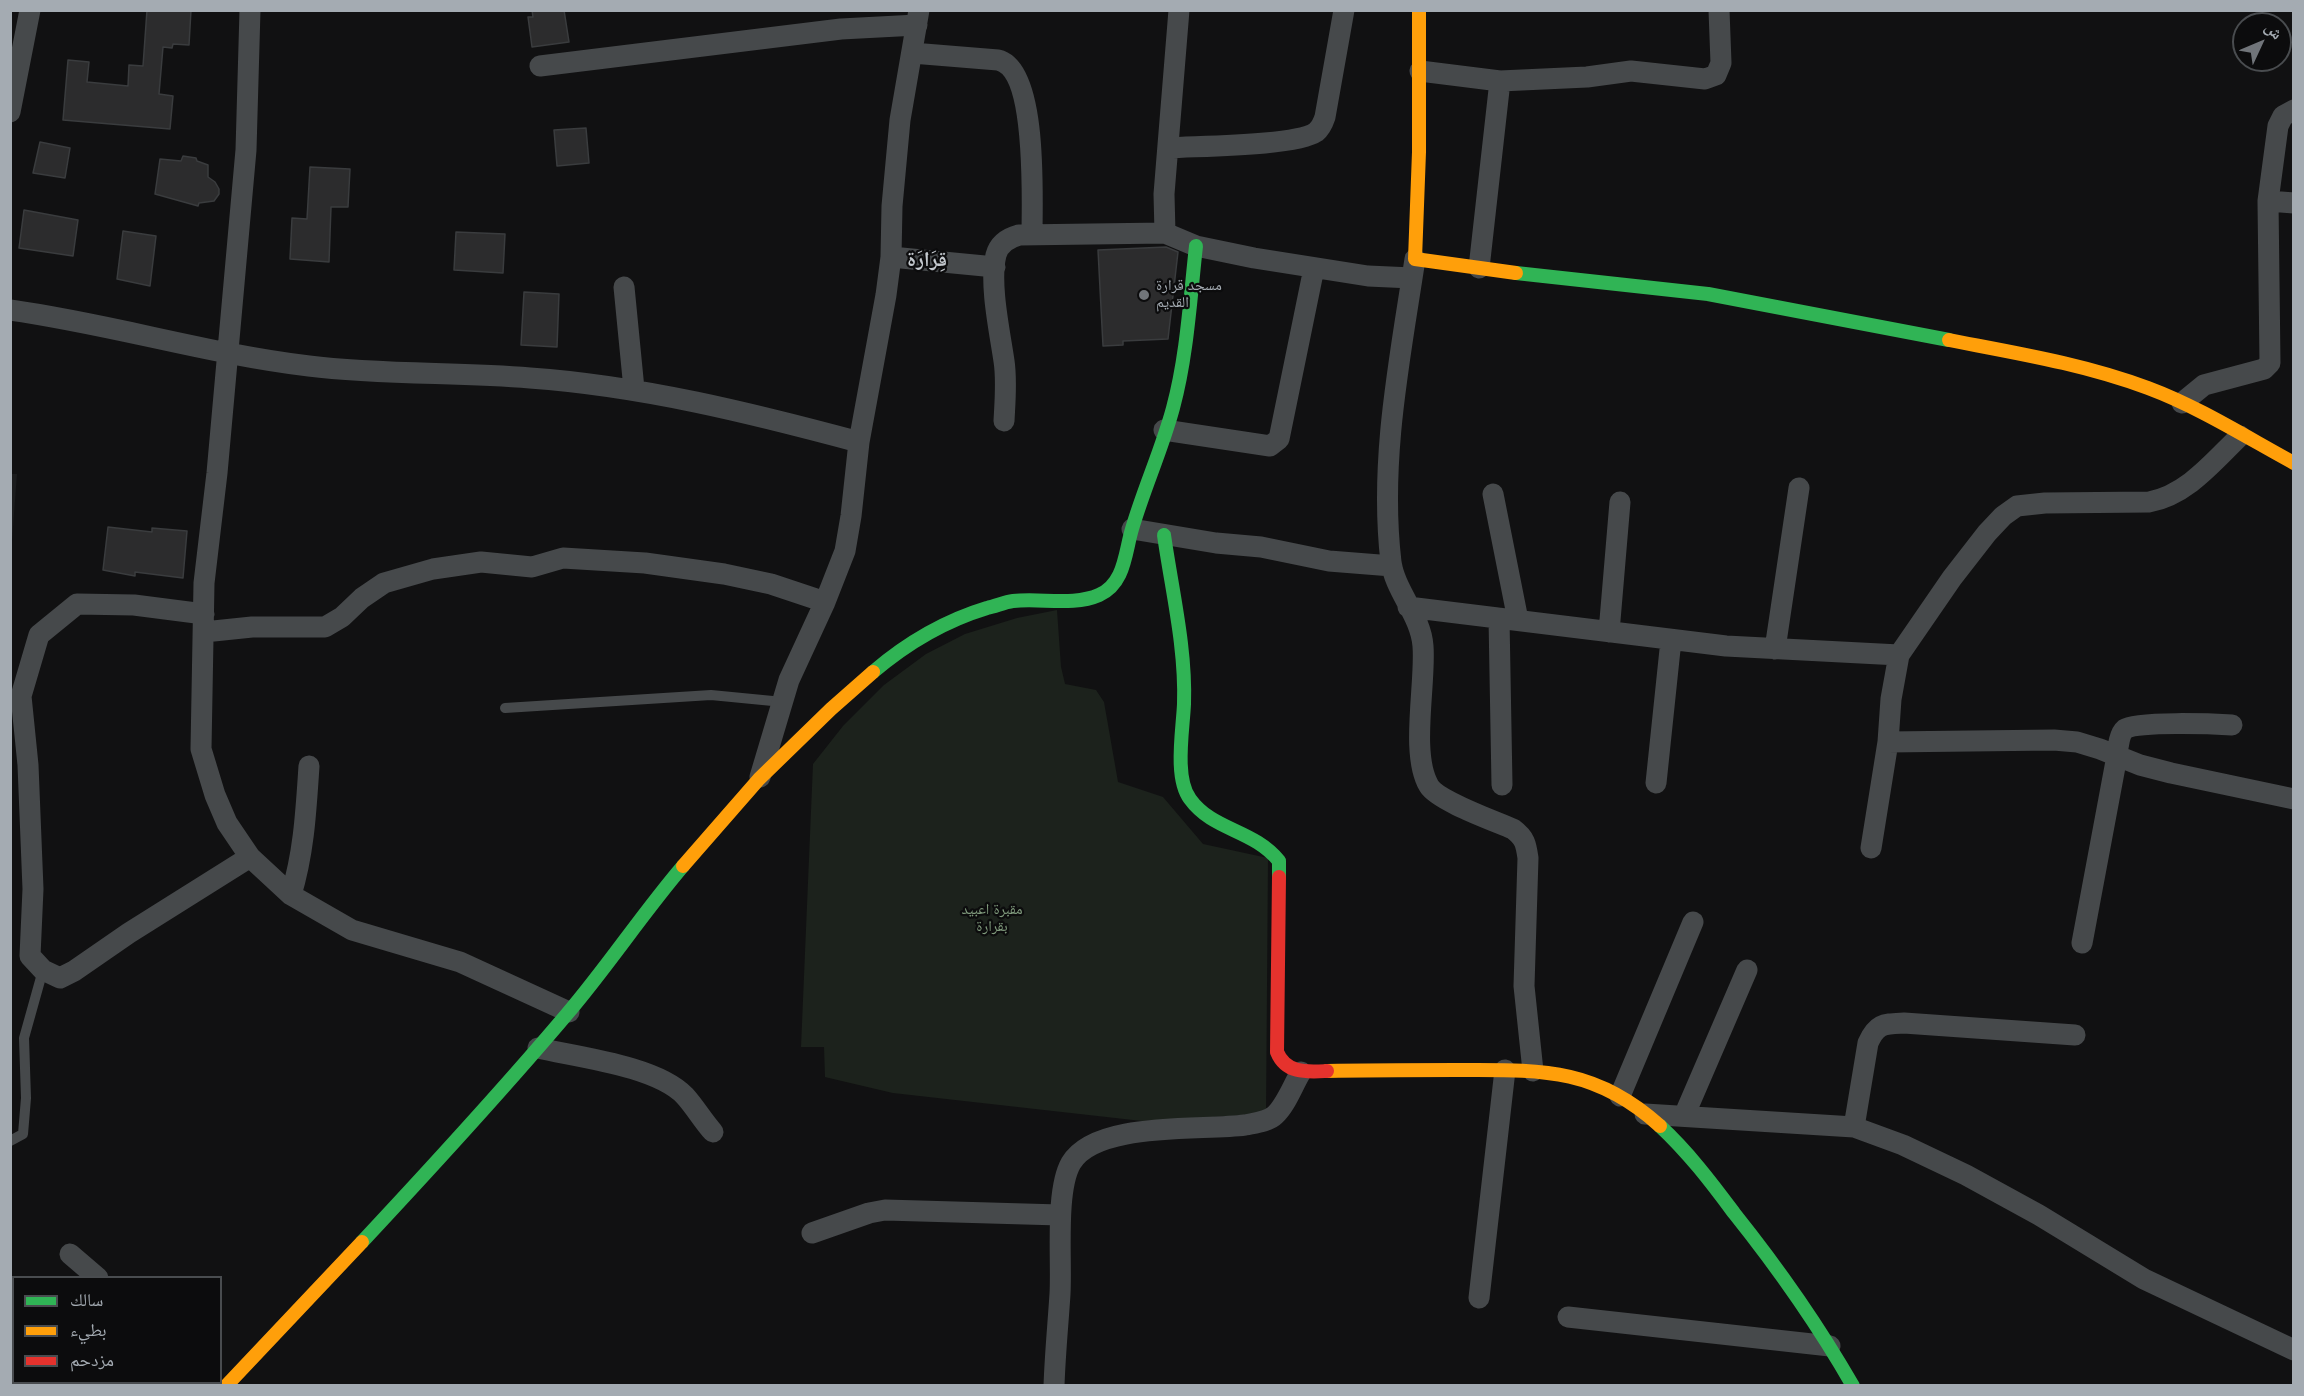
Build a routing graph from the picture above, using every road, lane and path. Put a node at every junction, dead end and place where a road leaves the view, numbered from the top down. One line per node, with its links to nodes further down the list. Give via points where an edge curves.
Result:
1 (30, 10): 13 (street)
2 (250, 10): 27 (street, via 246,150)
3 (1179, 10): 14 (street)
4 (1344, 10): 14 (street, via 1325,117 1315,133 1281,141)
5 (1419, 10): 10 (street)
6 (1719, 10): 11 (street, via 1721,63 1720,71 1711,78 1631,71)
7 (918, 18): 8 (street); 9 (street)
8 (912, 53): 18 (street, via 998,60 1016,74 1031,144); 20 (street, via 900,120)
9 (540, 66)
10 (1420, 71): 11 (street); 23 (street)
11 (1500, 81): 24 (street)
12 (2294, 110): 15 (street, via 2283,116 2277,126)
13 (10, 112)
14 (1169, 148): 17 (street)
15 (2268, 201): 16 (street); 29 (street, via 2270,363 2264,369 2204,385)
16 (2294, 203)
17 (1165, 233): 18 (street); 19 (street)
18 (1032, 235): 21 (street, via 1005,241 996,254)
19 (1196, 246): 22 (street); 31 (street, via 1184,351 1173,408)
20 (891, 257): 21 (street); 33 (street)
21 (994, 267): 30 (street, via 997,326 1004,362)
22 (1314, 268): 23 (street, via 1368,276); 31 (street, via 1279,439 1270,446)
23 (1413, 268): 24 (street); 40 (street, via 1388,474 1387,522)
24 (1479, 268): 29 (street, via 1708,294 1902,331 2079,367)
25 (624, 288): 28 (street)
26 (10, 310): 27 (street, via 86,322)
27 (228, 355): 28 (street, via 311,366 531,378); 44 (street, via 204,583)
28 (634, 389): 33 (street)
29 (2182, 403): 32 (street)
30 (1004, 420)
31 (1164, 430): 38 (street)
32 (2240, 436): 34 (street); 48 (street, via 2194,481 2165,499 2017,506 2003,516 1973,551)
33 (859, 442): 41 (street, via 845,551)
34 (2294, 463)
35 (1799, 488): 47 (street)
36 (1493, 494): 43 (street)
37 (1620, 502): 45 (street)
38 (1132, 529): 39 (street); 55 (street, via 1122,572 1102,594 1088,599 1012,601 962,616 929,632 861,682)
39 (1164, 535): 40 (street, via 1261,547 1329,561); 71 (street, via 1184,681 1182,771 1186,794 1214,823 1258,840 1272,849 1279,861 1276,1047 1282,1064)
40 (1392, 566): 42 (street)
41 (825, 602): 44 (street, via 724,574 645,563 563,558 532,567 481,562 433,569 384,583 325,627); 49 (street)
42 (1408, 607): 43 (street); 70 (street, via 1422,637 1421,754 1430,787 1442,797 1513,830 1526,842 1524,987)
43 (1508, 619): 45 (street); 57 (street)
44 (204, 623): 60 (street, via 201,749 214,795); 64 (street, via 134,605 76,604 39,635 21,696 33,889 30,956)
45 (1609, 632): 46 (street)
46 (1671, 640): 47 (street); 56 (street)
47 (1774, 649): 48 (street)
48 (1899, 655): 52 (street)
49 (783, 702): 50 (lane, via 711,695); 55 (street)
50 (505, 708)
51 (2232, 724): 53 (street, via 2127,728)
52 (1888, 742): 53 (street, via 2055,740 2077,742); 59 (street)
53 (2116, 756): 58 (street, via 2171,773); 63 (street)
54 (309, 766): 61 (street, via 305,830)
55 (759, 779): 66 (street, via 657,895)
56 (1656, 783)
57 (1502, 785)
58 (2294, 799)
59 (1871, 848)
60 (250, 857): 61 (street); 64 (street, via 75,971 60,978)
61 (291, 895): 66 (street, via 352,930 459,962)
62 (1693, 921): 72 (street)
63 (2082, 943)
64 (43, 970): 77 (lane, via 24,1038 23,1134)
65 (1746, 970): 74 (street)
66 (568, 1012): 68 (street)
67 (2075, 1035): 75 (street, via 1883,1024 1874,1031 1869,1043)
68 (538, 1048): 76 (street, via 640,1071 667,1082 684,1095); 86 (street)
69 (1505, 1070): 70 (street); 71 (street); 82 (street)
70 (1533, 1071): 72 (street, via 1579,1077)
71 (1300, 1072): 78 (street, via 1276,1114 1263,1121 1230,1127 1131,1132 1097,1141 1072,1162)
72 (1620, 1096): 73 (street)
73 (1645, 1114): 74 (street); 84 (street, via 1669,1134 1708,1179 1788,1282)
74 (1684, 1116): 75 (street)
75 (1854, 1127): 85 (street, via 1966,1175 2144,1279)
76 (713, 1132)
77 (10, 1141)
78 (1060, 1215): 79 (street, via 885,1210); 87 (street)
79 (812, 1233)
80 (70, 1254): 81 (street)
81 (96, 1276)
82 (1479, 1298)
83 (1568, 1317): 84 (street)
84 (1830, 1346): 88 (street)
85 (2294, 1350)
86 (226, 1386)
87 (1054, 1386)
88 (1853, 1386)

